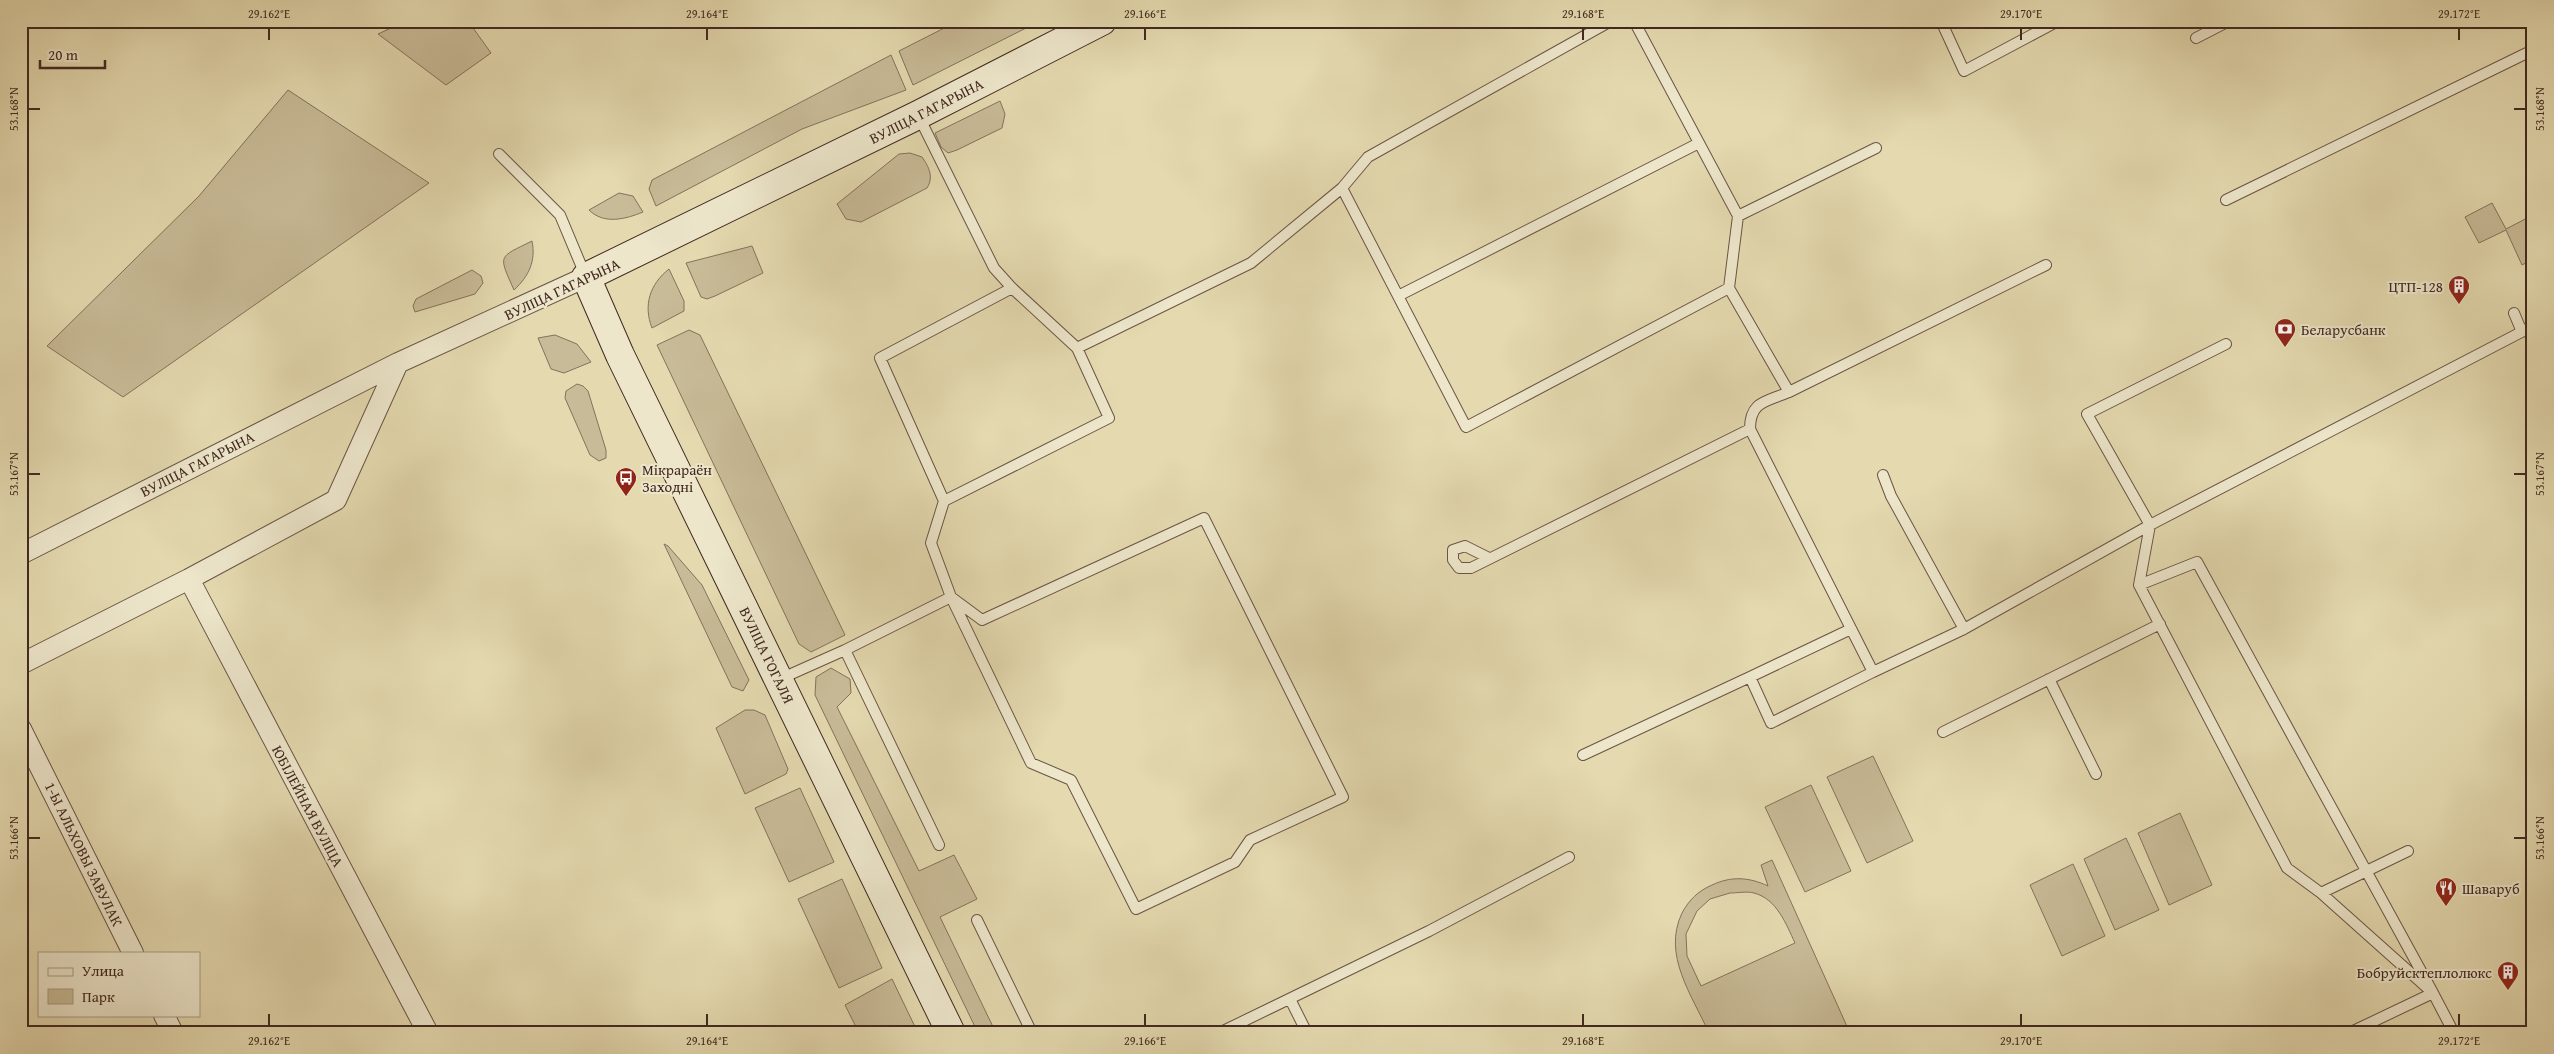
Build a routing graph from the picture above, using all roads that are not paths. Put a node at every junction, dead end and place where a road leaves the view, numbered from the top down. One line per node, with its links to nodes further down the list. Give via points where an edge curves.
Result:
1 (1102, 21): 9 (main road, ВУЛІЦА ГАГАРЫНА)
2 (1611, 21): 13 (lane, via 1368,157)
3 (1634, 21): 10 (lane)
4 (1941, 21): 5 (lane, via 1964,71)
5 (2058, 21)
6 (2229, 21): 7 (lane)
7 (2196, 38)
8 (2533, 50): 14 (lane)
9 (918, 115): 17 (main road, ВУЛІЦА ГАГАРЫНА); 18 (lane, via 994,268)
10 (1699, 143): 15 (lane); 20 (lane)
11 (1876, 148): 15 (lane)
12 (499, 154): 17 (lane, via 560,215)
13 (1342, 188): 20 (lane); 25 (lane, via 1251,264)
14 (2226, 200)
15 (1738, 216): 19 (lane)
16 (2046, 265): 27 (lane)
17 (586, 277): 26 (street, ВУЛІЦА ГАГАРЫНА); 45 (main road, ВУЛІЦА ГОГАЛЯ, via 620,355)
18 (1012, 288): 25 (lane); 30 (lane, via 880,358)
19 (1729, 288): 20 (lane, via 1466,428); 27 (lane)
20 (1398, 296)
21 (2514, 313): 23 (lane)
22 (2533, 326): 23 (lane)
23 (2522, 332): 31 (lane)
24 (2226, 344): 31 (lane, via 2087,414)
25 (1077, 348): 30 (lane, via 1110,418)
26 (398, 363): 32 (street, ВУЛІЦА ГАГАРЫНА); 34 (street, via 336,500)
27 (1789, 392): 28 (lane, via 1754,408 1750,415)
28 (1750, 429): 33 (lane); 38 (lane)
29 (1883, 475): 39 (lane, via 1891,496)
30 (944, 501): 36 (lane, via 932,543)
31 (2150, 525): 35 (lane); 39 (lane)
32 (21, 554)
33 (1490, 558)
34 (189, 579): 41 (street); 61 (street, ЮБІЛЕЙНАЯ ВУЛІЦА)
35 (2140, 584): 37 (lane); 53 (lane, via 2197,562)
36 (951, 597): 36 (lane, via 982,620 1204,518 1342,797 1250,840 1235,862 1136,909 1070,780 1031,763); 40 (lane)
37 (2160, 624): 44 (lane); 54 (lane, via 2287,868)
38 (1851, 629): 42 (lane); 43 (lane)
39 (1964, 629): 42 (lane)
40 (845, 650): 45 (lane); 50 (lane)
41 (21, 664)
42 (1873, 672): 43 (lane, via 1771,723)
43 (1750, 677): 48 (lane)
44 (2049, 679): 47 (lane); 49 (lane)
45 (779, 680): 62 (main road, ВУЛІЦА ГОГАЛЯ)
46 (21, 729): 56 (street, 1-Ы АЛЬХОВЫ ЗАВУЛАК)
47 (1943, 732)
48 (1583, 755)
49 (2096, 774)
50 (939, 845)
51 (2408, 851): 53 (lane)
52 (1569, 857): 58 (lane, via 1429,931)
53 (2368, 871): 54 (lane); 57 (lane)
54 (2321, 893): 57 (lane)
55 (977, 920): 63 (lane)
56 (132, 952)
57 (2433, 993): 66 (lane); 67 (lane)
58 (1290, 998): 64 (lane); 65 (lane)
59 (164, 1016): 60 (street)
60 (173, 1033)
61 (428, 1033)
62 (951, 1033)
63 (1032, 1033)
64 (1219, 1033)
65 (1307, 1033)
66 (2349, 1033)
67 (2454, 1033)

